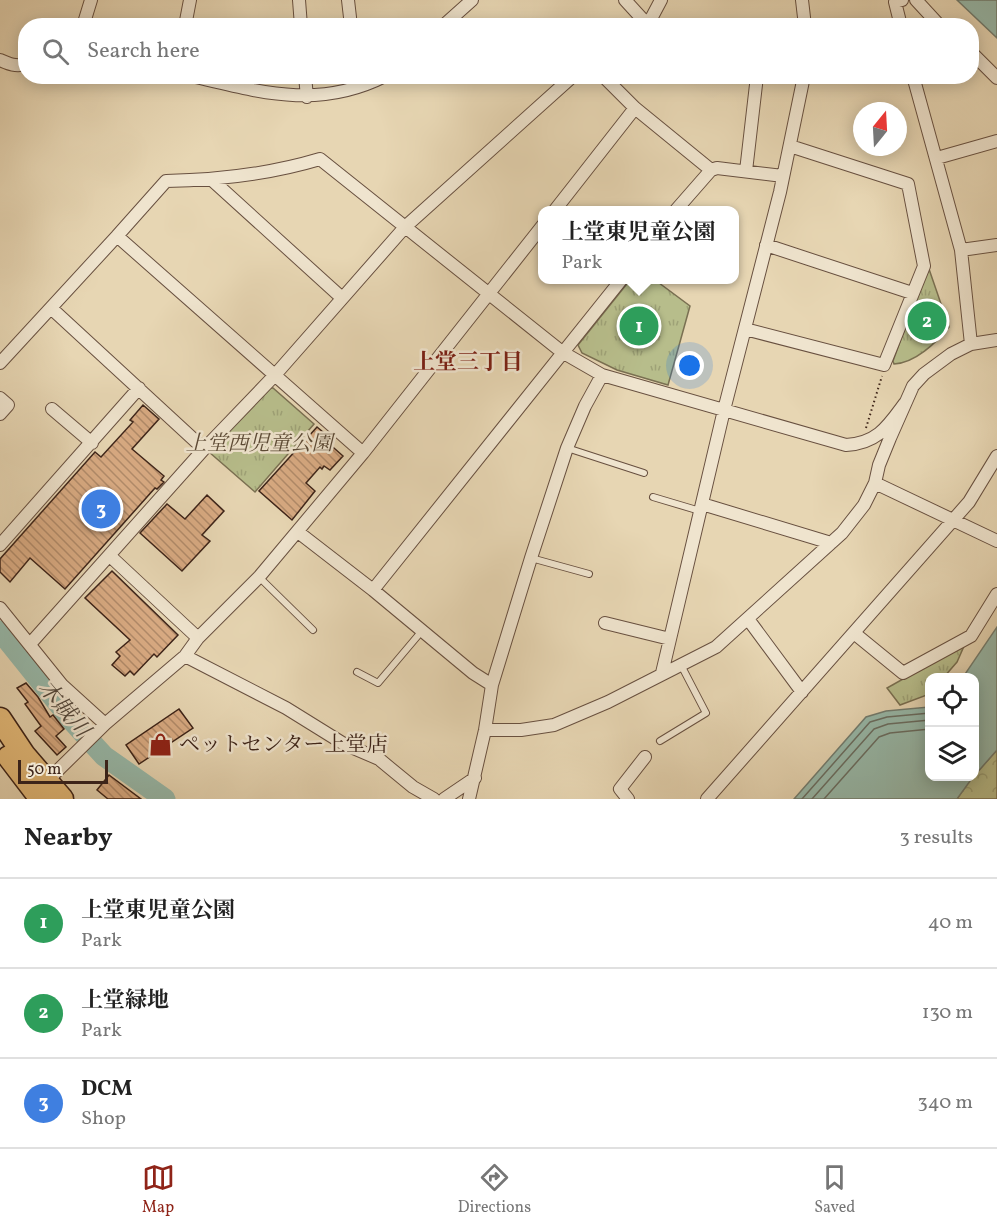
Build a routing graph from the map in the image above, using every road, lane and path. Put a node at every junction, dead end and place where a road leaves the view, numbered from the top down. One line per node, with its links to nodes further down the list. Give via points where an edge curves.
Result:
1 (91, 0): 11 (street)
2 (190, 0): 12 (street)
3 (299, 0): 13 (street)
4 (348, 0): 14 (street)
5 (472, 0): 15 (street)
6 (625, 0): 16 (street)
7 (661, 0): 17 (street)
8 (802, 0): 18 (street)
9 (902, 0): 19 (street, via 895,2)
10 (916, 0): 20 (street)
11 (85, 18)
12 (187, 18)
13 (300, 18)
14 (350, 18)
15 (452, 18)
16 (640, 18)
17 (651, 18)
18 (804, 18)
19 (899, 18)
20 (933, 18)
21 (0, 60): 23 (street)
22 (979, 60): 24 (street)
23 (18, 66)
24 (997, 78)
25 (227, 84): 33 (street, via 281,96)
26 (306, 84): 33 (street)
27 (352, 84): 33 (street, via 335,94)
28 (564, 84): 44 (street)
29 (611, 84): 34 (street)
30 (756, 84): 39 (street)
31 (802, 84): 36 (street)
32 (915, 84): 37 (street)
33 (307, 97)
34 (635, 108): 38 (street); 42 (street)
35 (997, 141): 37 (street)
36 (790, 146): 40 (street); 51 (street, via 908,184 924,266)
37 (937, 158): 49 (street)
38 (711, 170): 39 (street); 43 (street)
39 (746, 171): 40 (street)
40 (783, 176): 47 (street)
41 (213, 180): 44 (street, via 286,169 320,159); 46 (street, via 166,181); 53 (street)
42 (558, 206)
43 (680, 206)
44 (405, 227): 52 (street); 53 (street)
45 (538, 231): 52 (street)
46 (117, 236): 54 (street); 61 (street)
47 (766, 245): 51 (street); 55 (street)
48 (997, 245): 49 (street)
49 (961, 250): 57 (street)
50 (617, 284): 58 (street)
51 (912, 293): 60 (street)
52 (488, 294): 58 (street); 73 (street)
53 (342, 298): 61 (street)
54 (51, 308): 59 (street); 63 (street)
55 (745, 329): 60 (street); 67 (street)
56 (997, 340): 57 (street)
57 (971, 344): 65 (street, via 924,374)
58 (562, 352): 62 (street); 88 (street)
59 (0, 363)
60 (885, 365): 69 (path)
61 (275, 375): 72 (street); 73 (street)
62 (602, 375): 67 (street); 71 (street)
63 (139, 388): 70 (street); 72 (street)
64 (0, 398): 68 (street, via 8,405)
65 (905, 403): 67 (street, via 883,432 860,444 846,446); 76 (street)
66 (52, 409): 70 (street)
67 (724, 410): 78 (street)
68 (0, 414)
69 (864, 433)
70 (92, 443): 83 (street)
71 (567, 448): 75 (lane); 85 (street)
72 (204, 449): 84 (street)
73 (363, 453): 80 (street)
74 (997, 456): 79 (street, via 969,502)
75 (644, 473)
76 (874, 483): 79 (street); 82 (street, via 864,505)
77 (653, 497): 78 (lane)
78 (701, 508): 82 (street); 97 (street)
79 (952, 520): 81 (street); 95 (street)
80 (298, 532): 87 (street); 88 (street)
81 (997, 541)
82 (831, 543): 91 (street)
83 (0, 545)
84 (110, 556): 96 (street); 98 (street)
85 (531, 558): 86 (lane); 103 (street)
86 (589, 574)
87 (259, 577): 93 (lane); 96 (street)
88 (373, 590): 94 (street)
89 (997, 594): 95 (street, via 971,636 903,674)
90 (0, 608): 98 (street)
91 (748, 619): 100 (street, via 716,647); 104 (street)
92 (605, 623): 97 (street)
93 (314, 630)
94 (421, 632): 101 (lane, via 378,683); 103 (street)
95 (854, 633): 104 (street)
96 (198, 639): 99 (street)
97 (670, 639): 102 (street)
98 (30, 644): 106 (street)
99 (185, 656): 106 (street); 114 (street, via 344,744 379,759)
100 (681, 664): 102 (street); 108 (lane, via 706,712)
101 (357, 672)
102 (662, 674): 107 (street, via 554,725)
103 (492, 685): 107 (street)
104 (802, 692): 118 (street)
105 (0, 719): 112 (highway, via 24,755)
106 (101, 728): 112 (street)
107 (485, 730): 111 (street)
108 (660, 741)
109 (2, 748): 112 (highway)
110 (645, 757): 117 (street, via 620,789)
111 (475, 778): 115 (street); 116 (street)
112 (42, 794): 113 (highway)
113 (62, 799)
114 (434, 799)
115 (444, 799)
116 (469, 799)
117 (628, 799)
118 (707, 799)

